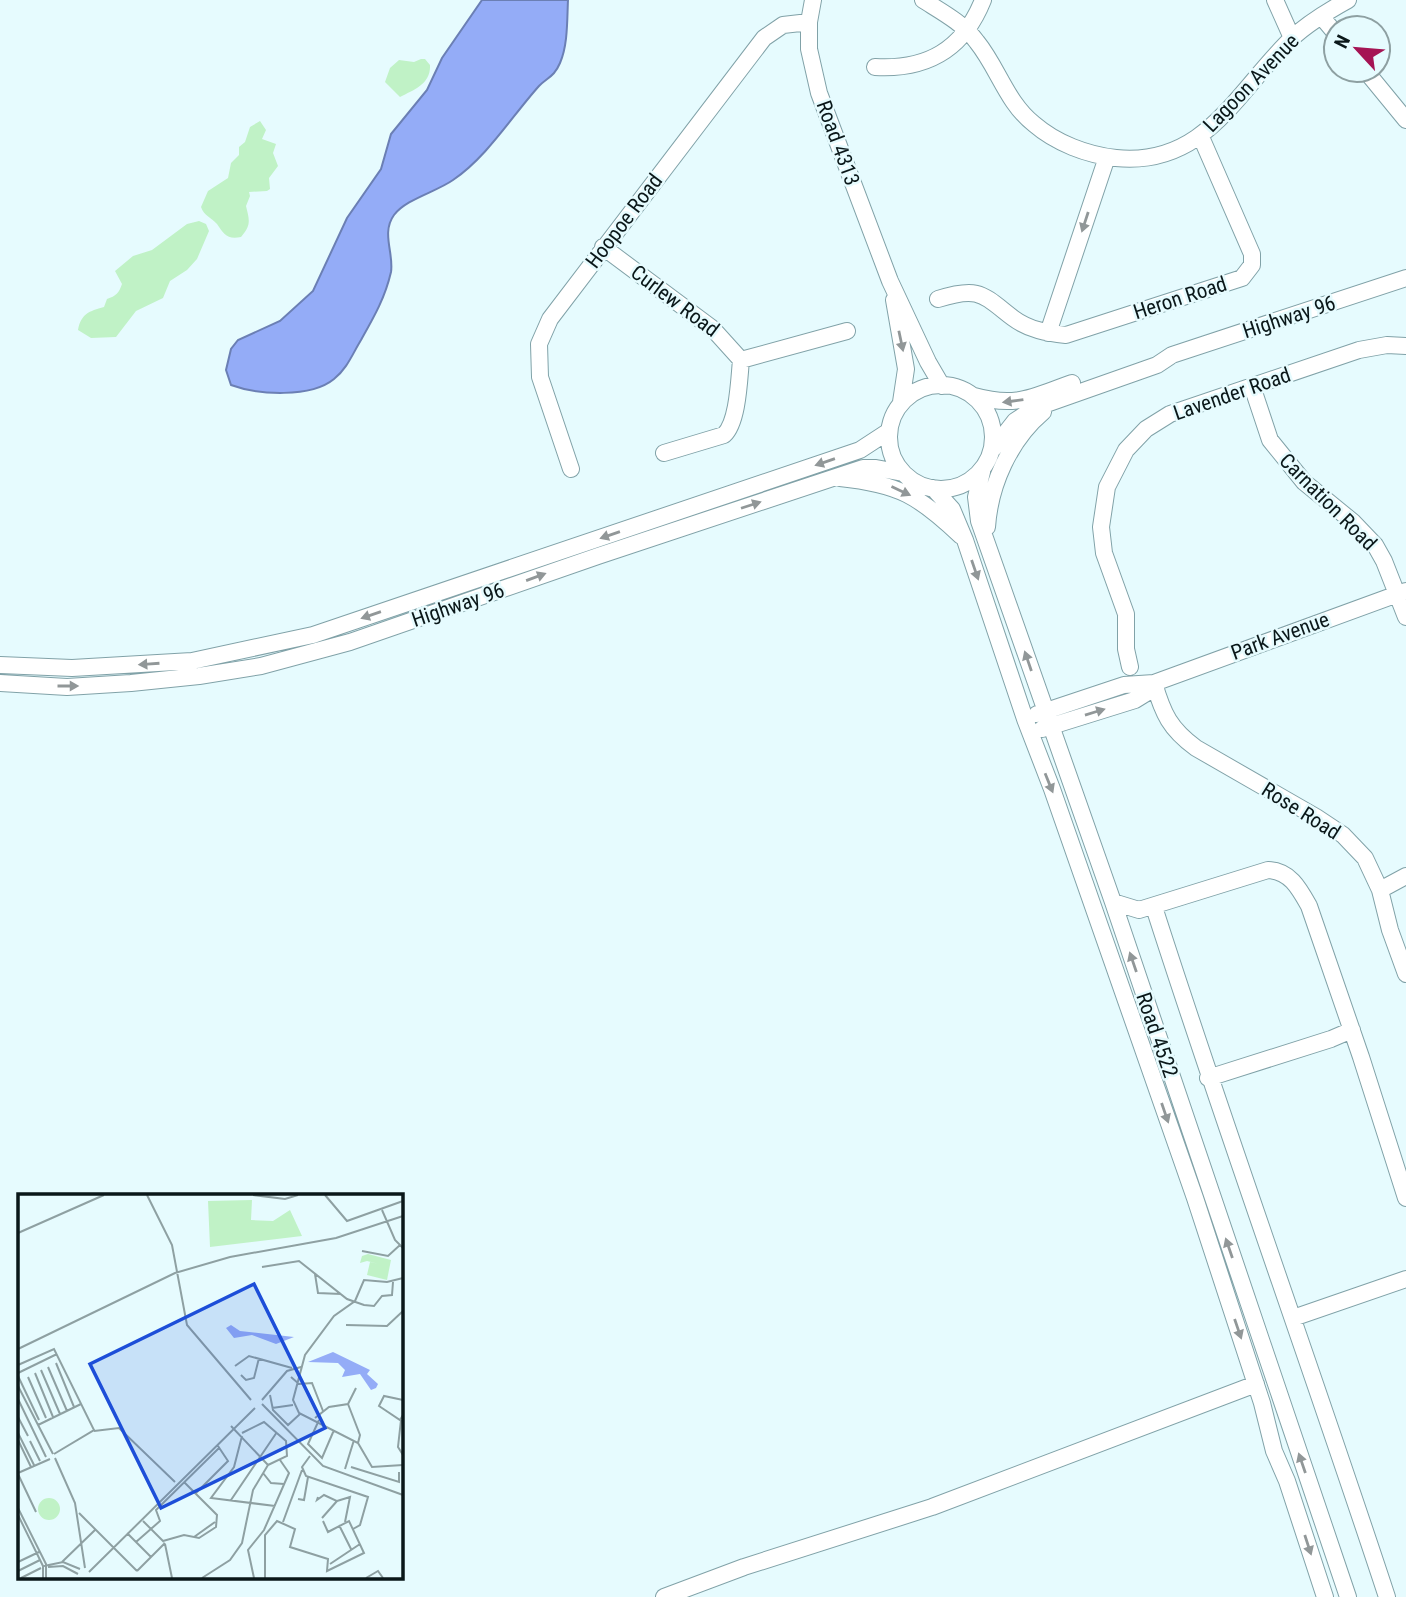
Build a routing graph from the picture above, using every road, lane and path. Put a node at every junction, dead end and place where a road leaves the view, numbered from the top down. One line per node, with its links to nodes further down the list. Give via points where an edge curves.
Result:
1 (813, 0): 7 (street, Road 4313)
2 (923, 0): 8 (street, Lagoon Avenue)
3 (983, 0): 8 (street)
4 (1275, 0): 9 (street)
5 (1348, 0): 6 (street, Lagoon Avenue)
6 (1321, 16): 9 (street, Lagoon Avenue)
7 (809, 22): 15 (street, Hoopoe Road, via 783,25 764,38); 17 (street, Road 4313, via 809,49 819,93)
8 (968, 30): 10 (street, via 956,43 920,64); 14 (street, Lagoon Avenue, via 1015,105 1034,124 1076,149)
9 (1292, 38): 13 (street, Lagoon Avenue)
10 (875, 67)
11 (1376, 84): 12 (street)
12 (1406, 120)
13 (1201, 136): 14 (street, Lagoon Avenue, via 1158,155); 20 (street, Heron Road, via 1252,254 1248,272 1242,278 1066,335)
14 (1107, 157): 20 (street, one-way to 20)
15 (603, 247): 23 (street, Curlew Road, via 713,329); 32 (street, Hoopoe Road, via 550,319 540,344 540,377)
16 (1406, 278): 22 (street, Highway 96)
17 (890, 281): 24 (street, Road 4313); 28 (street, Road 4313, one-way to 28, via 906,369)
18 (938, 299): 20 (street, Heron Road, via 973,292 988,297 1015,319)
19 (846, 331): 23 (street)
20 (1048, 333)
21 (1406, 345): 25 (street, Lavender Road, via 1359,350)
22 (1172, 355): 26 (street, Highway 96, one-way to 26, via 1153,356 1018,402 998,403); 27 (street, Highway 96, via 1157,365)
23 (741, 360): 31 (street, via 728,431)
24 (942, 386): 26 (street); 28 (street, via 924,387)
25 (1252, 386): 39 (street, Carnation Road, via 1270,440 1304,482 1365,533); 42 (street, Lavender Road, via 1157,421 1135,439 1112,474 1103,500 1102,540 1126,614)
26 (974, 396): 30 (street, via 992,424)
27 (1059, 399): 30 (street, Highway 96, via 1015,421); 38 (street, via 1022,433 1012,450 993,491)
28 (901, 402): 29 (street)
29 (886, 433): 34 (street, via 888,448); 41 (street, Highway 96, one-way to 41, via 860,450 313,635 192,661 72,668)
30 (993, 449): 33 (street)
31 (664, 453)
32 (571, 469)
33 (982, 472): 36 (street, via 968,483); 38 (street, Road 4522, via 976,497)
34 (903, 473): 35 (street, Highway 96, via 863,468); 36 (street)
35 (834, 477): 37 (street, one-way to 37, via 884,484 903,492 926,504); 43 (street, Highway 96, one-way to 35, via 67,687 131,683 261,666 350,642)
36 (933, 488): 37 (street, Road 4522, via 952,509)
37 (965, 540): 48 (street, Road 4522, one-way to 48)
38 (986, 540): 47 (street, Road 4522, one-way to 38)
39 (1402, 592): 40 (street, Carnation Road); 44 (street, Park Avenue)
40 (1406, 617)
41 (0, 665)
42 (1130, 667)
43 (0, 683)
44 (1154, 683): 45 (street, Park Avenue); 46 (street, Park Avenue, via 1144,695); 50 (street, Rose Road, via 1164,714 1180,737 1343,835 1365,858)
45 (1124, 685): 46 (street); 47 (street, Park Avenue)
46 (1129, 702): 47 (street, Park Avenue, one-way to 46)
47 (1048, 718): 48 (street, Park Avenue); 51 (street, Road 4522)
48 (1028, 726): 60 (street, Road 4522, one-way to 60)
49 (1406, 876): 50 (street)
50 (1380, 890): 54 (street, Rose Road)
51 (1113, 902): 52 (street); 53 (street, Road 4522)
52 (1146, 909): 53 (street); 55 (street, via 1254,873 1279,870 1297,884 1309,906); 56 (street)
53 (1123, 933): 63 (street, Road 4522, one-way to 53)
54 (1406, 974)
55 (1352, 1030): 56 (street, Road 4522); 57 (street)
56 (1208, 1078): 59 (street)
57 (1406, 1198)
58 (1406, 1279): 59 (street)
59 (1293, 1318): 64 (street)
60 (1256, 1384): 61 (street, via 932,1507); 62 (street, Road 4522, one-way to 62, via 1274,1451)
61 (664, 1597)
62 (1325, 1597)
63 (1348, 1597)
64 (1387, 1597)

